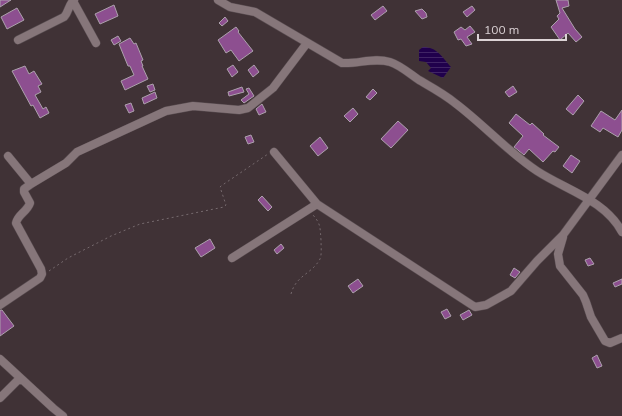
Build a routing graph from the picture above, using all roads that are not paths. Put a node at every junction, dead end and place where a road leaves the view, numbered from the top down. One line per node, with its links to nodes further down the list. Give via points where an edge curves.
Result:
1 (73, 0): 3 (street, via 68,13 64,16); 4 (street)
2 (218, 0): 5 (street, via 230,7 255,12)
3 (18, 40)
4 (96, 43)
5 (307, 43): 9 (street, via 273,88 248,108 239,110 193,106 166,111 77,152 66,163); 10 (street, via 342,63 354,64 366,60 392,63 455,102 536,170)
6 (274, 152): 11 (street)
7 (622, 155): 10 (street)
8 (8, 156): 9 (street)
9 (30, 184): 15 (street, via 24,189 30,203 28,209 16,223 42,274 40,278)
10 (589, 200): 12 (street, via 600,206); 13 (street)
11 (317, 204): 13 (street, via 475,307 486,305 511,291); 14 (street)
12 (622, 232)
13 (563, 235): 16 (street, via 558,254 560,266 583,295 591,317 605,341 610,344)
14 (232, 258)
15 (0, 305)
16 (622, 338)
17 (0, 359): 18 (street)
18 (20, 378): 19 (street); 20 (street)
19 (0, 398)
20 (63, 416)

